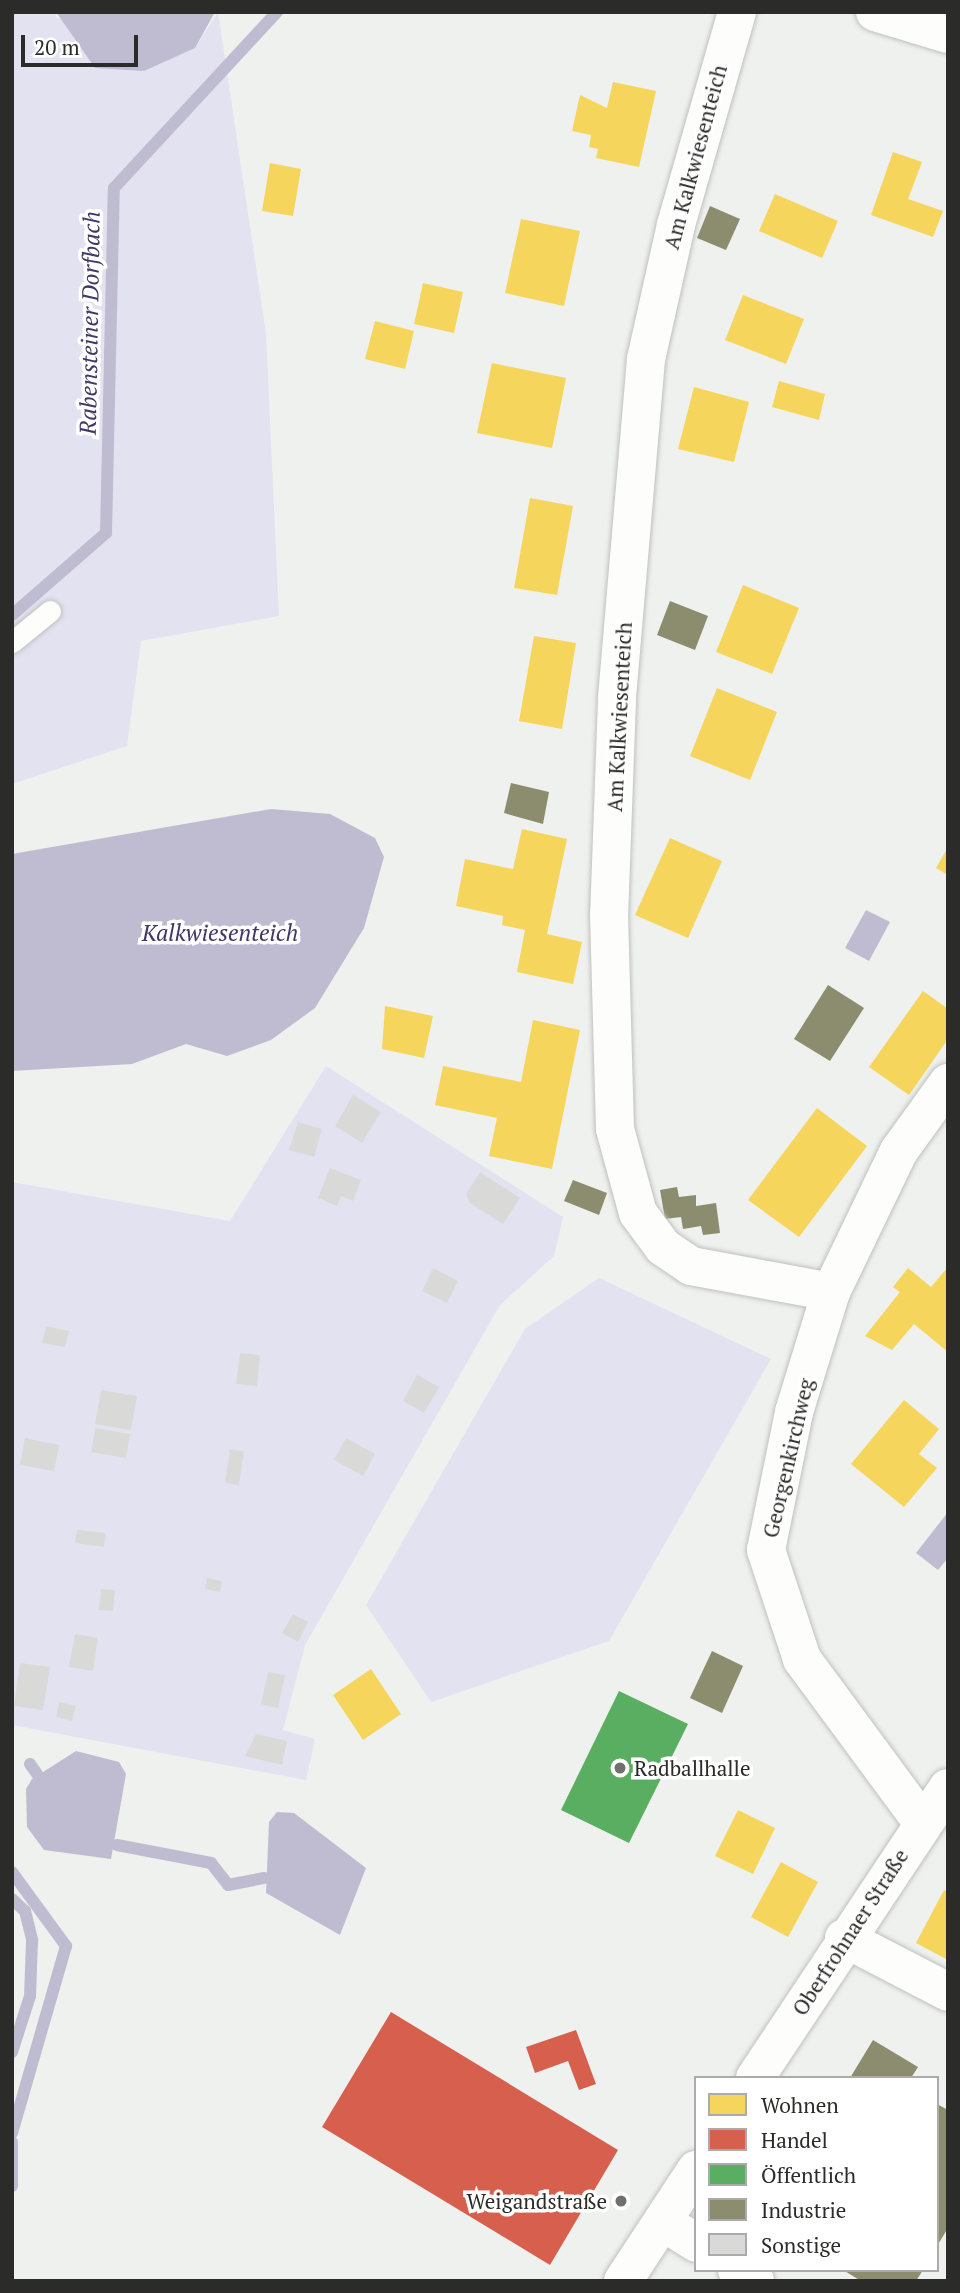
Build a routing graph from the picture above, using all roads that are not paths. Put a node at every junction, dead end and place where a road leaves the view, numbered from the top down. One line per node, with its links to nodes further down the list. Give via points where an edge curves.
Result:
1 (737, 12): 7 (street, Am Kalkwiesenteich, via 676,225 646,359 617,700 609,914 615,1129 638,1213 663,1247 691,1266)
2 (875, 12): 3 (street)
3 (948, 34)
4 (50, 611): 5 (lane)
5 (12, 642)
6 (948, 1083): 7 (street, Georgenkirchweg, via 899,1151)
7 (831, 1292): 9 (street, Georgenkirchweg, via 794,1412 766,1550 802,1659)
8 (948, 1788): 9 (street, Oberfrohnaer Straße)
9 (922, 1822): 10 (street, Oberfrohnaer Straße)
10 (844, 1938): 11 (street); 12 (street, Oberfrohnaer Straße)
11 (948, 1992)
12 (756, 2076)
13 (694, 2173): 14 (street)
14 (663, 2222): 15 (street); 16 (street)
15 (694, 2242)
16 (623, 2281)

